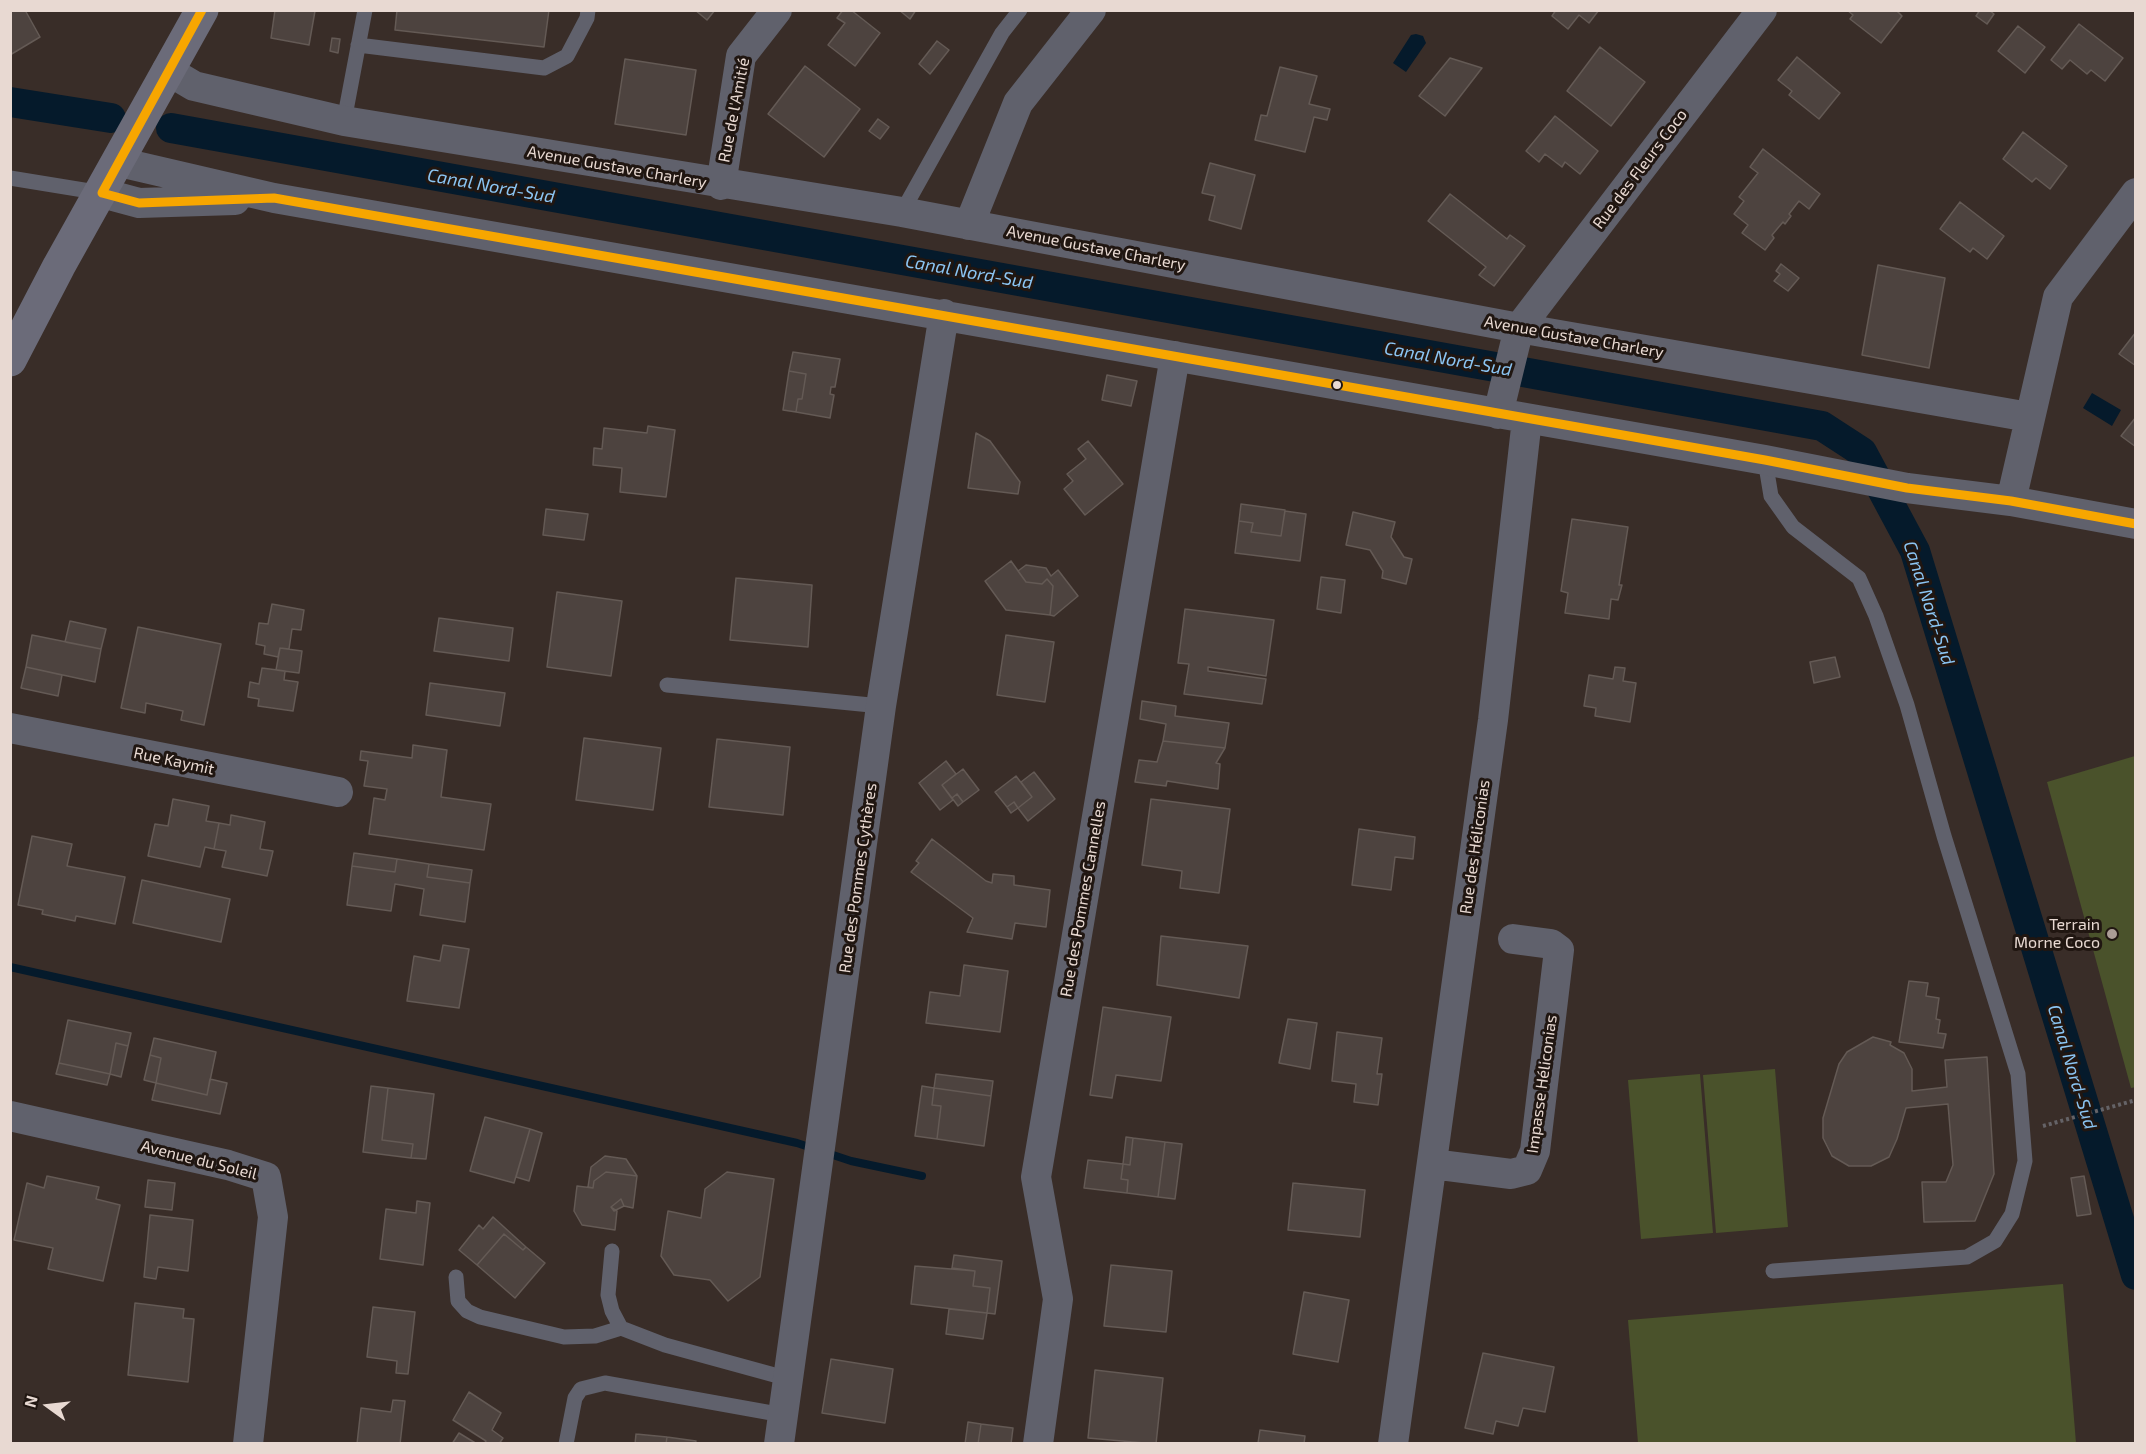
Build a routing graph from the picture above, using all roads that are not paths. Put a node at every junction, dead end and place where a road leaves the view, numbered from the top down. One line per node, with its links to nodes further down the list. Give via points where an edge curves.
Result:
1 (202, 10): 9 (street)
2 (365, 10): 8 (lane)
3 (588, 10): 8 (lane, via 567,56 544,68)
4 (777, 10): 13 (street, Rue de l'Amitié, via 741,56)
5 (1020, 10): 17 (lane, via 1002,33)
6 (1091, 10): 18 (street, via 1018,103)
7 (1762, 10): 20 (street, Rue des Fleurs Coco)
8 (358, 45): 10 (lane)
9 (167, 70): 10 (street, Avenue Gustave Charlery, via 194,86); 11 (street)
10 (344, 121): 13 (street, Avenue Gustave Charlery)
11 (119, 162): 15 (street); 16 (street)
12 (10, 178): 15 (lane)
13 (721, 184): 17 (street, Avenue Gustave Charlery)
14 (2136, 193): 24 (street, via 2058,297)
15 (102, 194): 16 (street, via 139,203); 22 (street)
16 (274, 198): 19 (street)
17 (902, 212): 18 (street, Avenue Gustave Charlery)
18 (969, 225): 20 (street, Avenue Gustave Charlery)
19 (944, 314): 21 (street); 29 (street, Rue des Pommes Cythères)
20 (1517, 334): 23 (street, Rue des Héliconias); 24 (street, Avenue Gustave Charlery)
21 (1175, 356): 23 (street); 43 (street, Rue des Pommes Cannelles, via 1036,1178 1058,1299)
22 (10, 360)
23 (1508, 411): 25 (street); 34 (street, Rue des Héliconias, via 1493,720)
24 (2029, 417): 26 (street)
25 (1765, 460): 26 (street, via 1907,488); 36 (lane, via 1771,496 1793,527 1859,578 1876,616 1907,705 2018,1074 2025,1161 2012,1214 1995,1241 1967,1257)
26 (2013, 493): 27 (street)
27 (2136, 524)
28 (667, 685): 29 (lane)
29 (881, 706): 39 (street, Rue des Pommes Cythères)
30 (10, 728): 31 (street, Rue Kaymit)
31 (338, 792)
32 (1513, 939): 34 (street, Impasse Héliconias, via 1551,944 1560,950 1535,1151 1527,1170 1511,1174)
33 (10, 1116): 41 (street, Avenue du Soleil, via 266,1177 273,1217)
34 (1432, 1164): 44 (street, Rue des Héliconias)
35 (612, 1251): 38 (lane, via 608,1295)
36 (1773, 1271)
37 (456, 1277): 38 (lane, via 458,1301 480,1317 564,1337 595,1336)
38 (621, 1328): 39 (lane, via 665,1346)
39 (789, 1379): 40 (street, Rue des Pommes Cythères)
40 (781, 1429): 42 (lane, via 606,1383 581,1389 575,1398)
41 (248, 1443)
42 (566, 1443)
43 (1038, 1443)
44 (1393, 1443)

